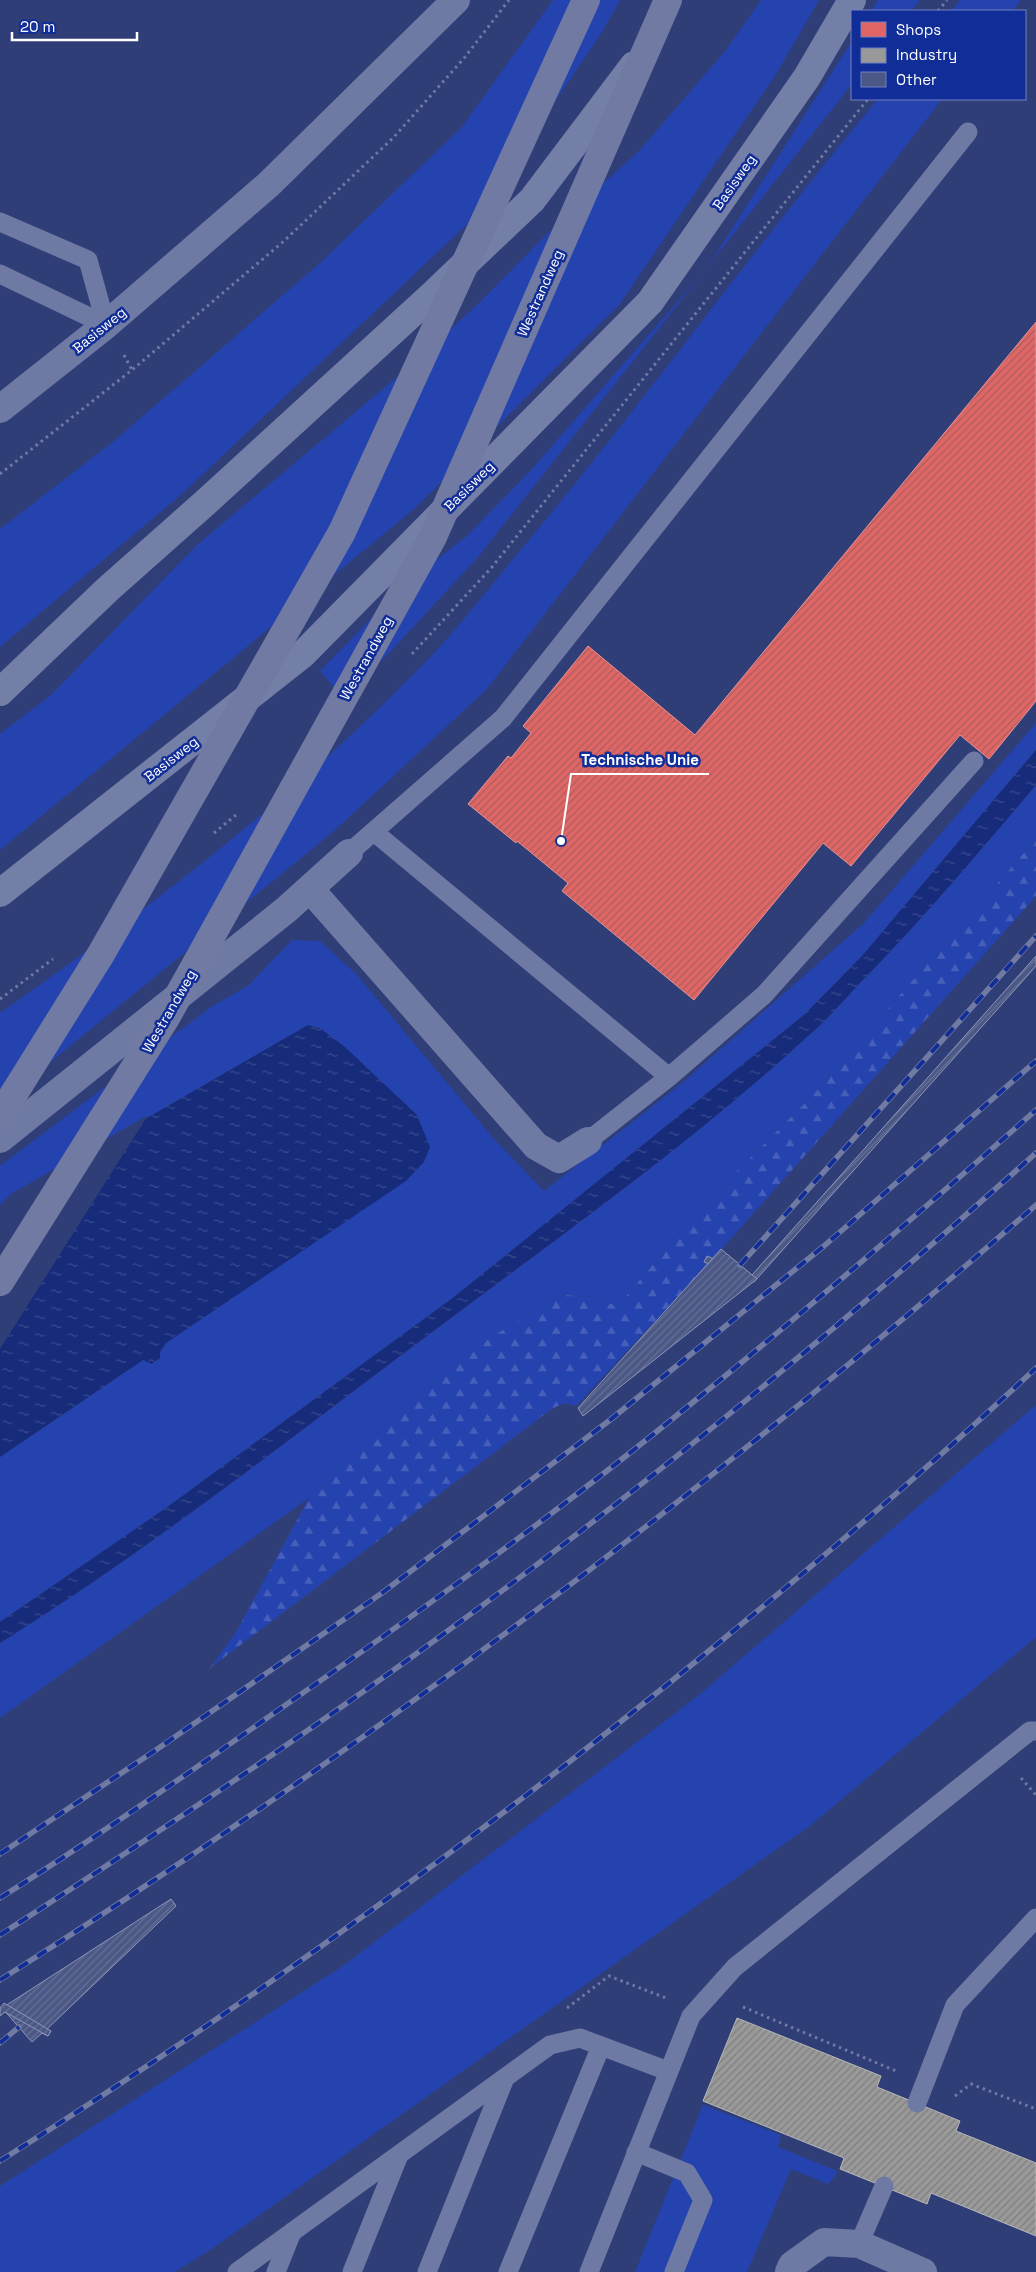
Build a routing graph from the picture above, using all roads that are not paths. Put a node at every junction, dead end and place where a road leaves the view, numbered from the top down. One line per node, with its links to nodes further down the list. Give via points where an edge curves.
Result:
1 (456, 0): 9 (street, Basisweg, via 268,185)
2 (586, 0): 18 (highway, via 342,532 101,954)
3 (668, 0): 21 (highway, Westrandweg, via 433,536 168,1016)
4 (683, 0): 11 (main road, via 532,200)
5 (852, 0): 16 (main road, Basisweg, via 807,77 650,302 303,654)
6 (968, 132): 13 (lane, via 504,718)
7 (0, 222): 9 (lane, via 88,260)
8 (0, 274): 9 (lane)
9 (106, 325): 10 (street, Basisweg)
10 (0, 409)
11 (0, 692)
12 (974, 761): 17 (lane, via 764,995)
13 (374, 832): 14 (lane); 17 (lane)
14 (349, 854): 15 (street)
15 (310, 889): 19 (street); 20 (street, via 536,1146 559,1159)
16 (0, 893)
17 (669, 1077): 20 (lane)
18 (0, 1116)
19 (0, 1139)
20 (588, 1141)
21 (0, 1282)
22 (1034, 1729): 25 (lane, via 735,1967 691,2016)
23 (1036, 1918): 27 (lane, via 955,2005)
24 (601, 2046): 25 (lane); 26 (lane, via 580,2038 550,2045); 38 (lane)
25 (668, 2071): 28 (lane)
26 (505, 2078): 29 (lane); 37 (lane)
27 (917, 2103)
28 (636, 2152): 39 (lane); 40 (lane, via 687,2173 703,2200)
29 (399, 2155): 31 (lane); 36 (lane)
30 (884, 2186): 32 (lane)
31 (292, 2232): 34 (lane); 35 (lane)
32 (859, 2244): 33 (street); 41 (street, via 824,2242 792,2265)
33 (918, 2271)
34 (237, 2272)
35 (276, 2272)
36 (352, 2272)
37 (427, 2272)
38 (508, 2272)
39 (588, 2272)
40 (674, 2272)
41 (789, 2272)

